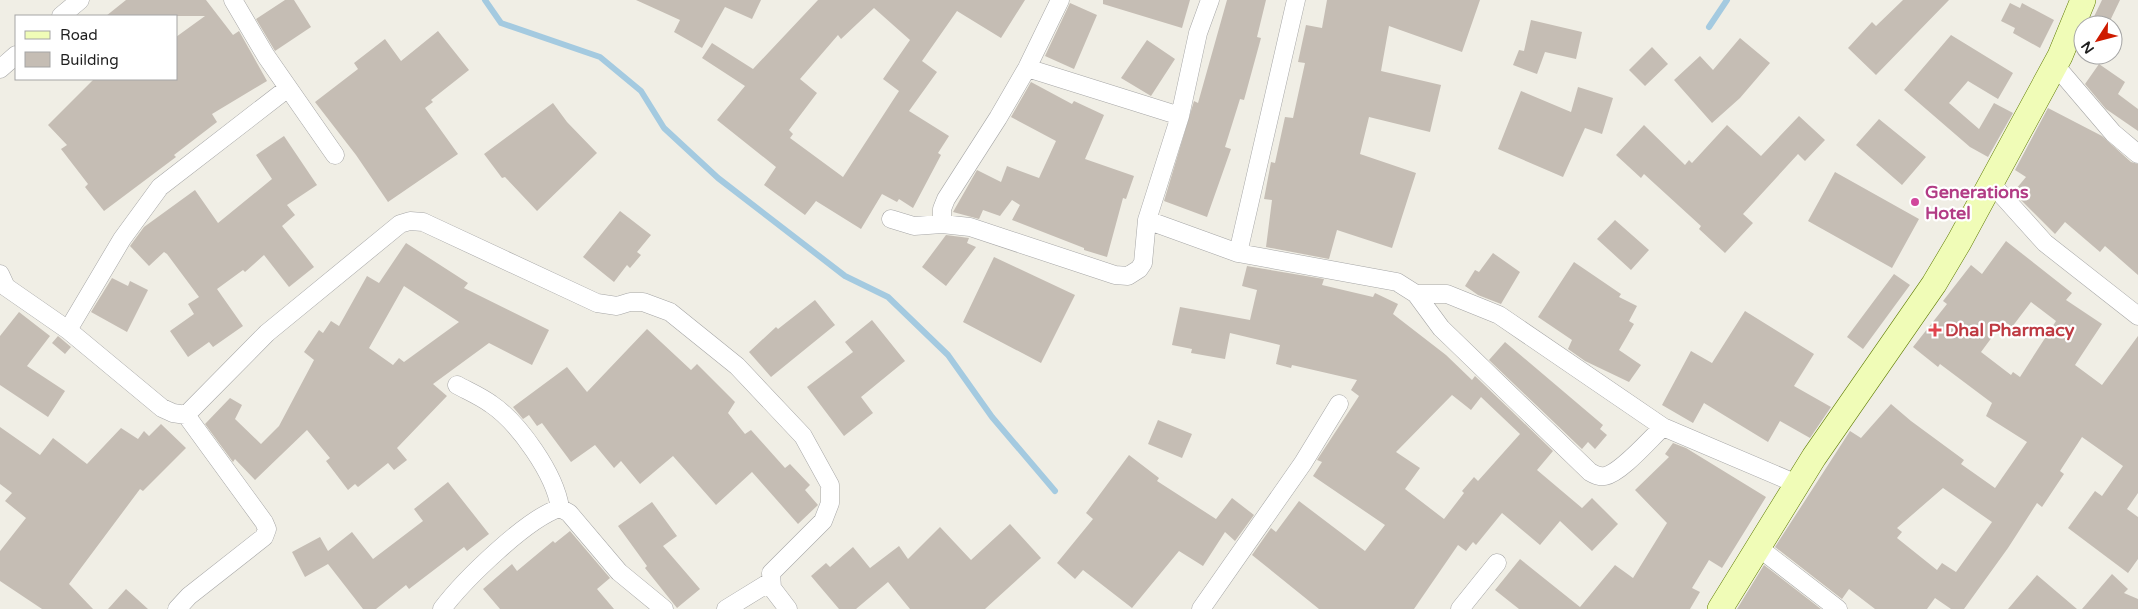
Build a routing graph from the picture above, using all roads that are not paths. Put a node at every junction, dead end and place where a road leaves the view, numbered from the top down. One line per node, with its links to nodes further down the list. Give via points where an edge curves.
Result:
1 (80, 0): 7 (street)
2 (233, 0): 12 (street)
3 (1060, 0): 10 (street)
4 (1210, 0): 13 (street, via 1198,33)
5 (1296, 0): 20 (street)
6 (2083, 0): 9 (street)
7 (62, 15)
8 (15, 56): 11 (street)
9 (2055, 65): 14 (street, via 2113,133); 16 (street)
10 (1027, 68): 13 (street); 19 (street, via 946,198)
11 (0, 70)
12 (288, 88): 15 (street); 24 (street, via 160,187 122,239)
13 (1180, 116): 18 (street)
14 (2138, 154)
15 (334, 155)
16 (1991, 183): 23 (street, via 2046,243); 29 (street, via 1934,284)
17 (891, 219): 19 (street, via 914,226)
18 (1147, 220): 19 (street, via 1143,263 1133,273 1121,276 992,233); 20 (street)
19 (942, 224)
20 (1238, 253): 22 (street, via 1397,282)
21 (2, 285): 24 (street)
22 (1416, 294): 28 (street, via 1447,294 1499,315); 28 (street, via 1441,328 1590,472 1607,476 1616,471)
23 (2138, 316)
24 (68, 330): 27 (street, via 162,408)
25 (457, 384): 30 (street, via 492,404 513,423 547,472)
26 (1339, 404): 39 (street)
27 (186, 414): 33 (street, via 267,333 393,230 410,221 423,222 597,303 617,306 643,302 670,312 737,366 803,436 830,485 830,503 823,522 771,573); 34 (street, via 267,529 264,537 188,596)
28 (1663, 427): 29 (street)
29 (1797, 484): 31 (street)
30 (560, 508): 35 (street, via 512,538 458,588); 36 (street, via 569,513 619,572)
31 (1759, 548): 41 (street); 42 (street)
32 (1497, 564): 40 (street)
33 (770, 582): 37 (street); 38 (street)
34 (177, 609)
35 (442, 609)
36 (664, 609)
37 (726, 609)
38 (788, 609)
39 (1201, 609)
40 (1460, 609)
41 (1720, 609)
42 (1838, 609)

